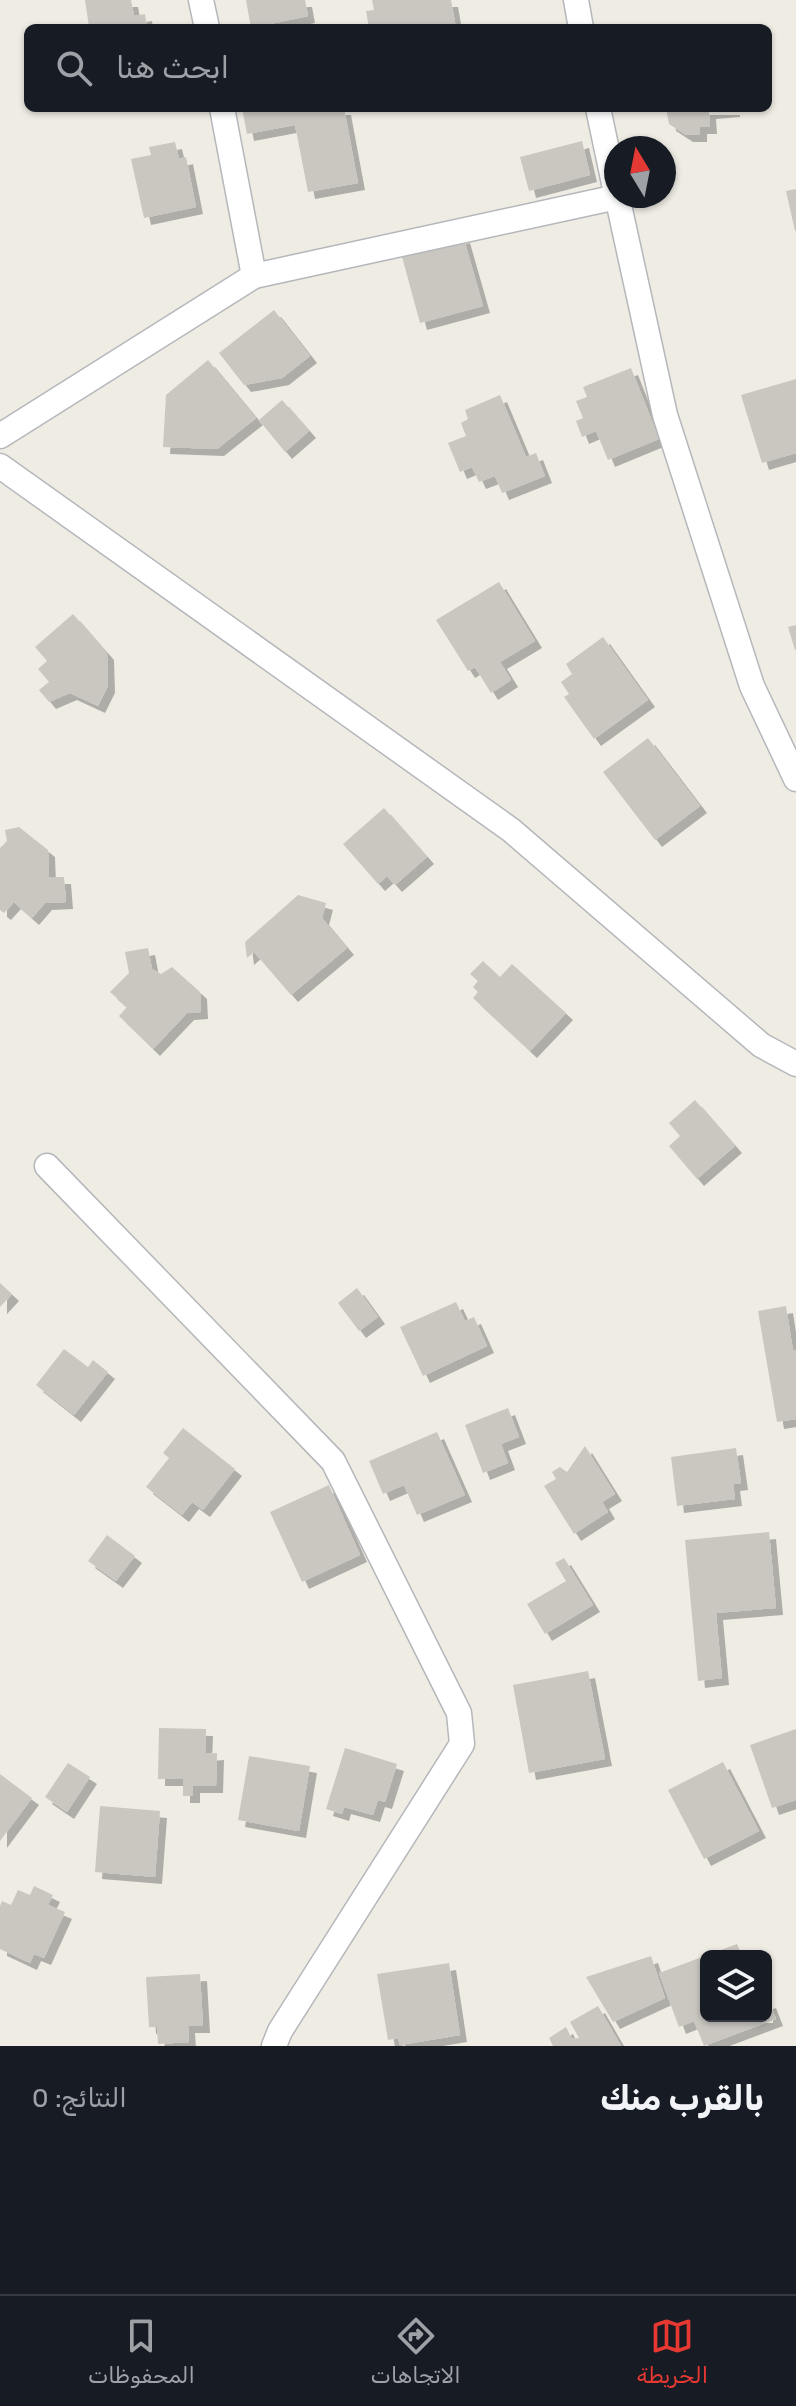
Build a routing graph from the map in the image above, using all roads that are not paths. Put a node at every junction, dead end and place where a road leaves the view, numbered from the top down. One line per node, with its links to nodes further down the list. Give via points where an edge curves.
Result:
1 (201, 0): 3 (street)
2 (576, 0): 4 (street)
3 (206, 24)
4 (580, 24)
5 (223, 112): 10 (street)
6 (599, 112): 7 (street)
7 (604, 136)
8 (604, 198): 10 (street)
9 (620, 208): 13 (street, via 665,415 752,686)
10 (254, 276): 11 (street)
11 (0, 436)
12 (0, 466): 14 (street, via 511,830 761,1045)
13 (796, 779)
14 (796, 1064)
15 (47, 1166): 16 (street, via 333,1461 459,1713 462,1744)
16 (274, 2046)

